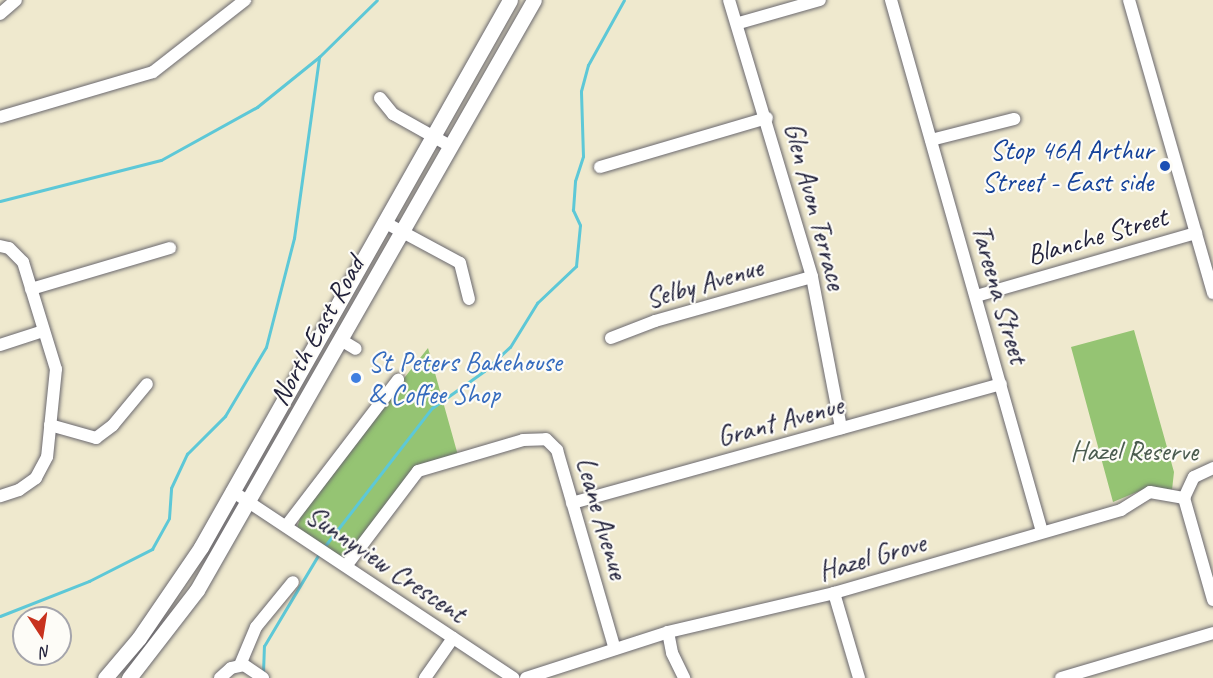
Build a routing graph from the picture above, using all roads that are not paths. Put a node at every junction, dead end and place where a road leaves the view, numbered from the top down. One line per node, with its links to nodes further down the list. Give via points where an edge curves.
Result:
1 (16, 0): 9 (street)
2 (510, 0): 15 (main road, North East Road)
3 (534, 0): 17 (main road, North East Road)
4 (729, 0): 10 (street, Glen Avon Terrace)
5 (820, 0): 10 (street)
6 (891, 0): 16 (street, Tareena Street)
7 (1129, 0): 21 (street)
8 (239, 2): 12 (street, via 153,72)
9 (0, 14)
10 (739, 23): 13 (street, Glen Avon Terrace)
11 (380, 98): 15 (street, via 393,114)
12 (0, 117)
13 (767, 118): 18 (street); 24 (street, Glen Avon Terrace)
14 (1014, 119): 16 (street)
15 (432, 138): 17 (street); 19 (main road, North East Road)
16 (932, 140): 27 (street, Tareena Street)
17 (450, 146): 20 (main road, North East Road)
18 (600, 167)
19 (384, 222): 20 (street); 40 (main road, North East Road)
20 (403, 231): 28 (street, via 460,263); 31 (main road, North East Road)
21 (1196, 233): 26 (street); 27 (street, Blanche Street)
22 (0, 246): 25 (street, via 9,248 23,262)
23 (170, 248): 25 (street)
24 (812, 277): 30 (street, Selby Avenue, via 655,321); 38 (street, Glen Avon Terrace)
25 (31, 289): 29 (street)
26 (1213, 293)
27 (976, 296): 36 (street, Tareena Street)
28 (469, 299)
29 (43, 331): 32 (street); 37 (street, via 56,369)
30 (611, 338)
31 (341, 340): 33 (street); 43 (main road, North East Road)
32 (0, 345)
33 (356, 349)
34 (398, 380): 45 (street)
35 (147, 384): 37 (street, via 113,425 96,438)
36 (1000, 384): 38 (street, Grant Avenue); 46 (street, Tareena Street)
37 (50, 425): 41 (street, via 47,457 36,478 19,490)
38 (842, 429): 44 (street, Grant Avenue)
39 (1213, 468): 42 (street, via 1194,477)
40 (232, 491): 43 (street, Sunnyview Crescent); 57 (main road, North East Road, via 168,598)
41 (0, 496)
42 (1184, 498): 46 (street, Hazel Grove, via 1150,492 1121,510); 50 (street)
43 (250, 502): 45 (street, Sunnyview Crescent); 58 (main road, North East Road, via 197,590)
44 (572, 503): 47 (street, Leane Avenue, via 557,450 546,439 523,440 418,471); 54 (street, Leane Avenue)
45 (287, 525): 47 (street, Sunnyview Crescent)
46 (1042, 532): 49 (street, Hazel Grove)
47 (346, 566): 53 (street, Sunnyview Crescent)
48 (293, 582): 55 (street, via 256,627)
49 (834, 593): 51 (street, Hazel Grove); 64 (street)
50 (1213, 600)
51 (668, 632): 54 (street, Hazel Grove); 63 (street, via 672,653)
52 (1213, 633): 65 (street)
53 (453, 638): 60 (street); 61 (street, Sunnyview Crescent)
54 (615, 649): 62 (street, Hazel Grove)
55 (240, 665): 56 (street); 59 (street)
56 (262, 677)
57 (105, 678)
58 (129, 678)
59 (220, 678)
60 (425, 678)
61 (513, 678)
62 (526, 678)
63 (684, 678)
64 (859, 678)
65 (1061, 678)

